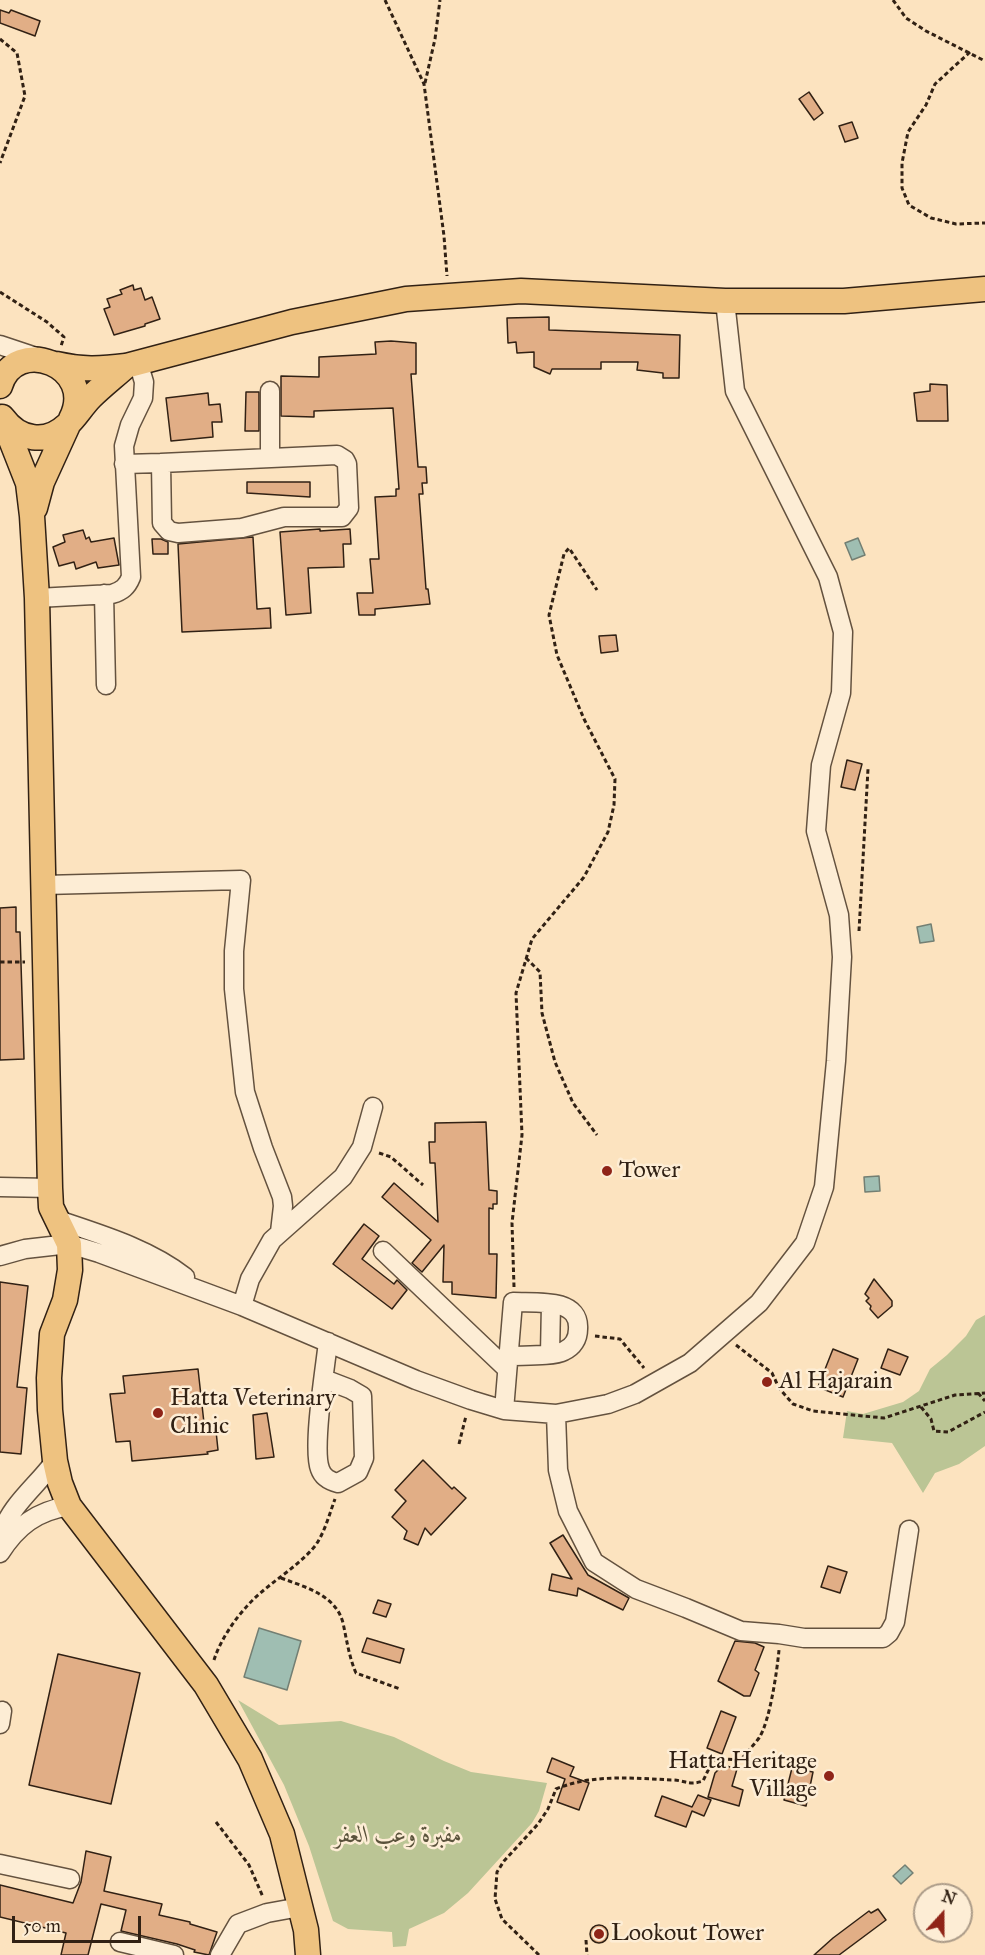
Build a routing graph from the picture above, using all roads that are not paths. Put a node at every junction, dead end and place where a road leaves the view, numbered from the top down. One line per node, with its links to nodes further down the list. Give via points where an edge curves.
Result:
1 (985, 289): 2 (main road, via 844,301)
2 (725, 301): 5 (main road, via 521,291 406,299 292,322); 34 (street, via 735,391 828,577 843,632 841,693 820,765 816,831 839,915 842,957 824,1187 805,1243 759,1304 690,1363 635,1394 608,1404)
3 (0, 345): 4 (street)
4 (50, 362): 5 (main road, via 78,369); 6 (main road, via 31,359 19,363); 9 (main road, via 67,373 74,385 75,412)
5 (132, 364): 9 (main road, via 91,397); 12 (street, via 144,382 143,398 126,435)
6 (0, 386)
7 (270, 391): 10 (street)
8 (1, 415): 9 (main road, via 21,435 33,438 46,438); 13 (main road, via 28,483)
9 (68, 424): 13 (main road, via 42,482)
10 (270, 458): 11 (street); 11 (street, via 341,456 347,464 348,512 342,517 285,517 234,529 173,533 162,523)
11 (160, 463): 12 (street)
12 (124, 464): 14 (street, via 131,577 121,591)
13 (32, 516): 15 (main road)
14 (104, 594): 15 (street); 16 (street)
15 (37, 598): 17 (main road)
16 (106, 685)
17 (44, 885): 20 (main road); 22 (street, via 241,880 234,989 243,1075 248,1108 282,1197)
18 (374, 1107): 22 (street, via 362,1147 343,1177)
19 (0, 1187): 20 (street)
20 (50, 1188): 21 (main road)
21 (55, 1219): 23 (main road); 26 (street, via 145,1254)
22 (280, 1232): 28 (street, via 250,1279)
23 (69, 1244): 25 (street); 26 (street); 35 (main road, via 65,1300 50,1350)
24 (383, 1251): 31 (street)
25 (0, 1256)
26 (203, 1291): 28 (street)
27 (551, 1304): 30 (street); 30 (street, via 563,1305 579,1324 572,1346 562,1353); 31 (street, via 513,1302)
28 (242, 1306): 29 (street)
29 (327, 1342): 32 (street); 33 (street, via 416,1380)
30 (550, 1353): 31 (street)
31 (508, 1362): 33 (street)
32 (324, 1379): 32 (street, via 316,1456 320,1472 338,1483 358,1472 364,1458 362,1396)
33 (504, 1410): 34 (street)
34 (556, 1414): 37 (street, via 558,1470 568,1511 594,1562 636,1590 741,1631 804,1638 883,1638 895,1622)
35 (55, 1461): 36 (main road); 38 (street, via 21,1497)
36 (69, 1506): 39 (street, via 26,1522); 42 (main road, via 206,1685 250,1759 282,1834)
37 (909, 1530)
38 (0, 1536)
39 (0, 1553)
40 (0, 1864): 41 (street)
41 (70, 1879)
42 (300, 1907): 45 (street, via 238,1924); 46 (main road)
43 (120, 1942): 44 (street)
44 (174, 1955)
45 (220, 1955)
46 (309, 1955)

